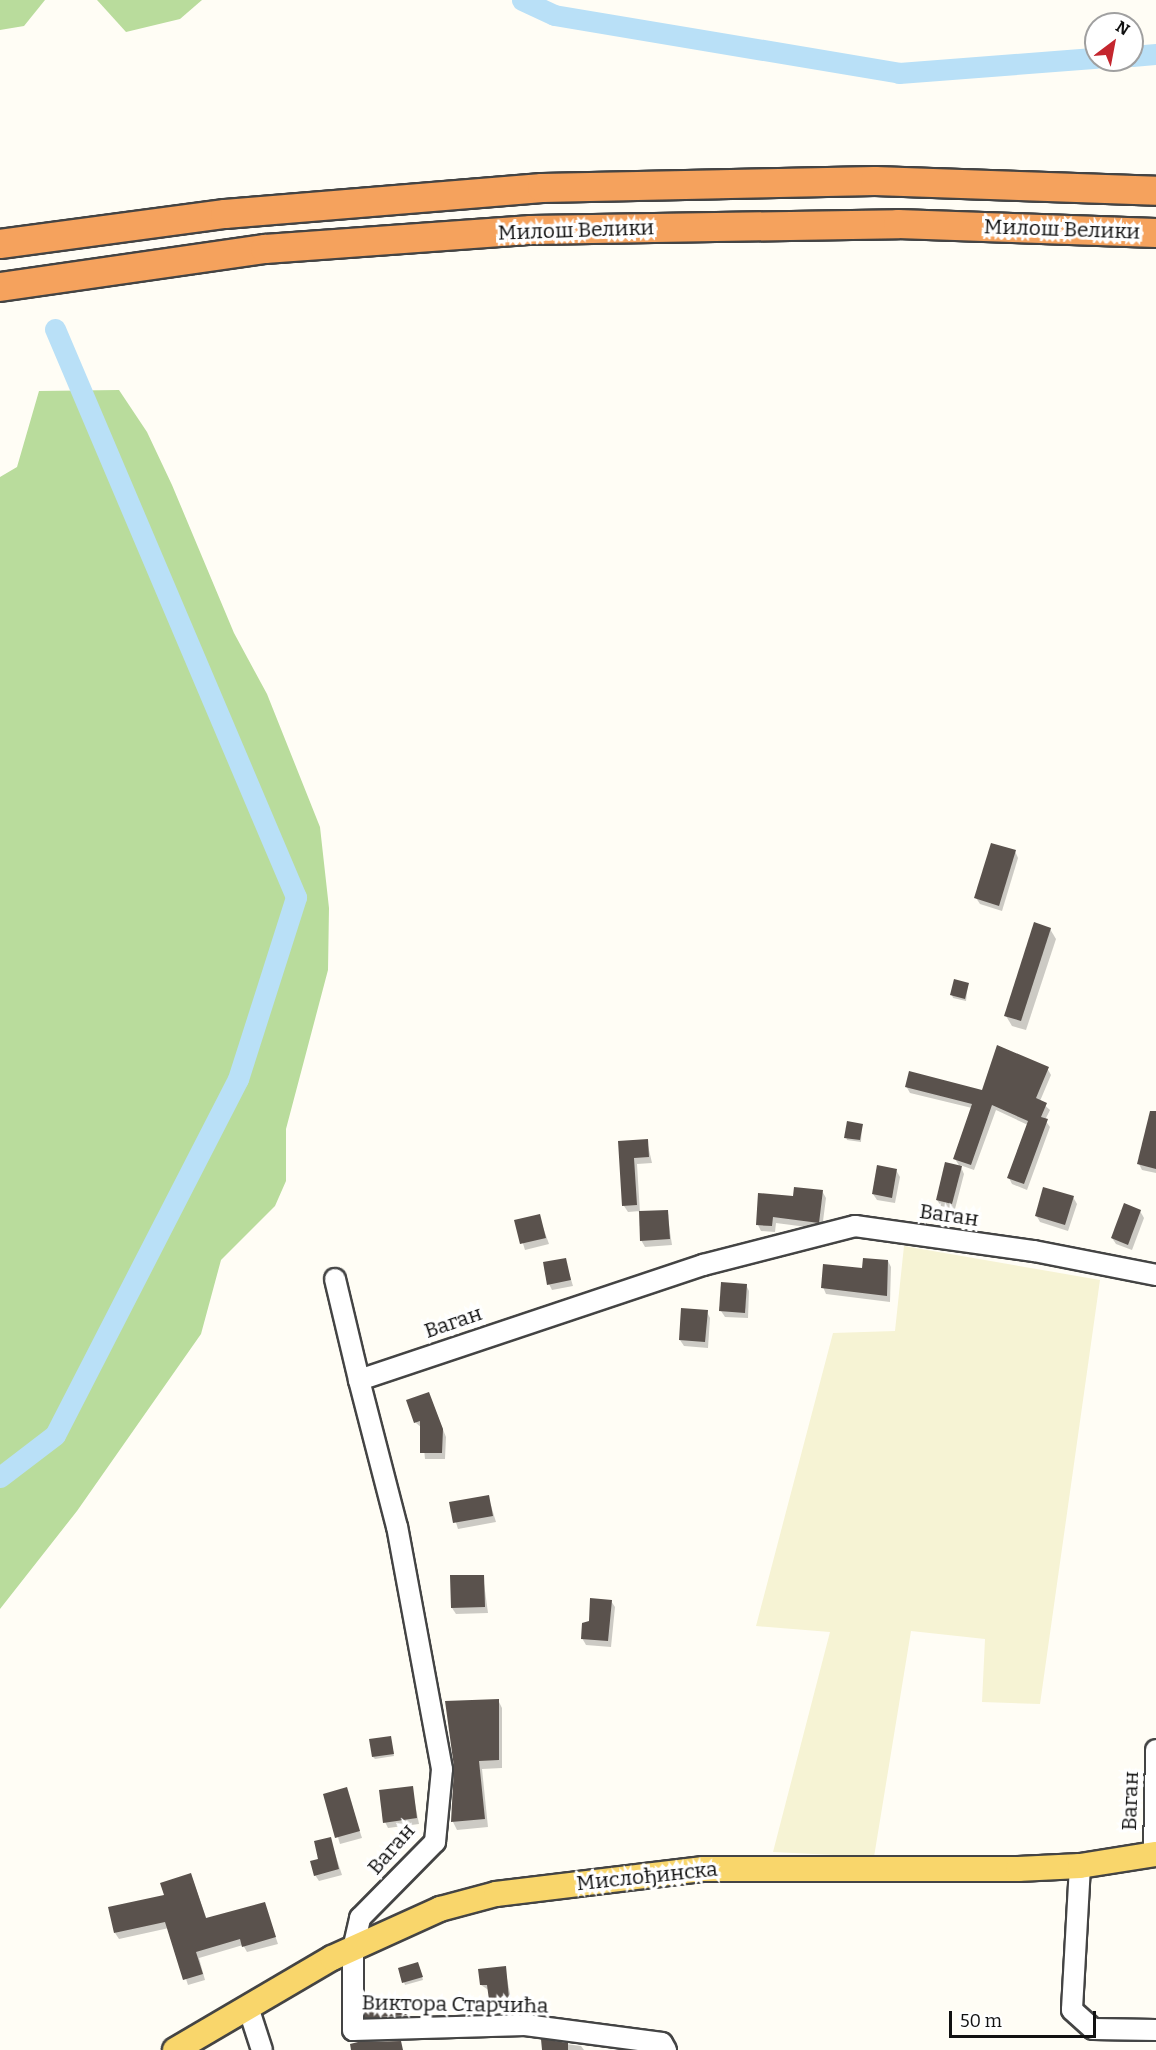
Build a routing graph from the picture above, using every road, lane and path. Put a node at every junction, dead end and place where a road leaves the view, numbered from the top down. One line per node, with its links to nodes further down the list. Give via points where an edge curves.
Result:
1 (1156, 191): 3 (highway, Милош Велики, via 875,181 542,188 225,214)
2 (1156, 233): 4 (highway, Милош Велики, via 898,224 531,230 265,249)
3 (0, 244)
4 (0, 287)
5 (1156, 1275): 7 (street, Ваган, via 1034,1251 855,1226 703,1265)
6 (335, 1279): 7 (street)
7 (359, 1380): 11 (street, Ваган, via 397,1527 442,1769 435,1842 360,1918)
8 (1156, 1750): 9 (street, Ваган)
9 (1155, 1854): 10 (main road, Мислођинска)
10 (1080, 1866): 11 (main road, Мислођинска, via 804,1866 642,1874 476,1898 432,1912); 13 (street, via 1072,2010 1093,2029)
11 (353, 1949): 12 (main road, Мислођинска); 16 (street, Виктора Старчића, via 353,2030 525,2025 662,2043)
12 (248, 2007): 14 (main road, Мислођинска); 15 (street)
13 (1156, 2030)
14 (175, 2050)
15 (262, 2050)
16 (666, 2050)

